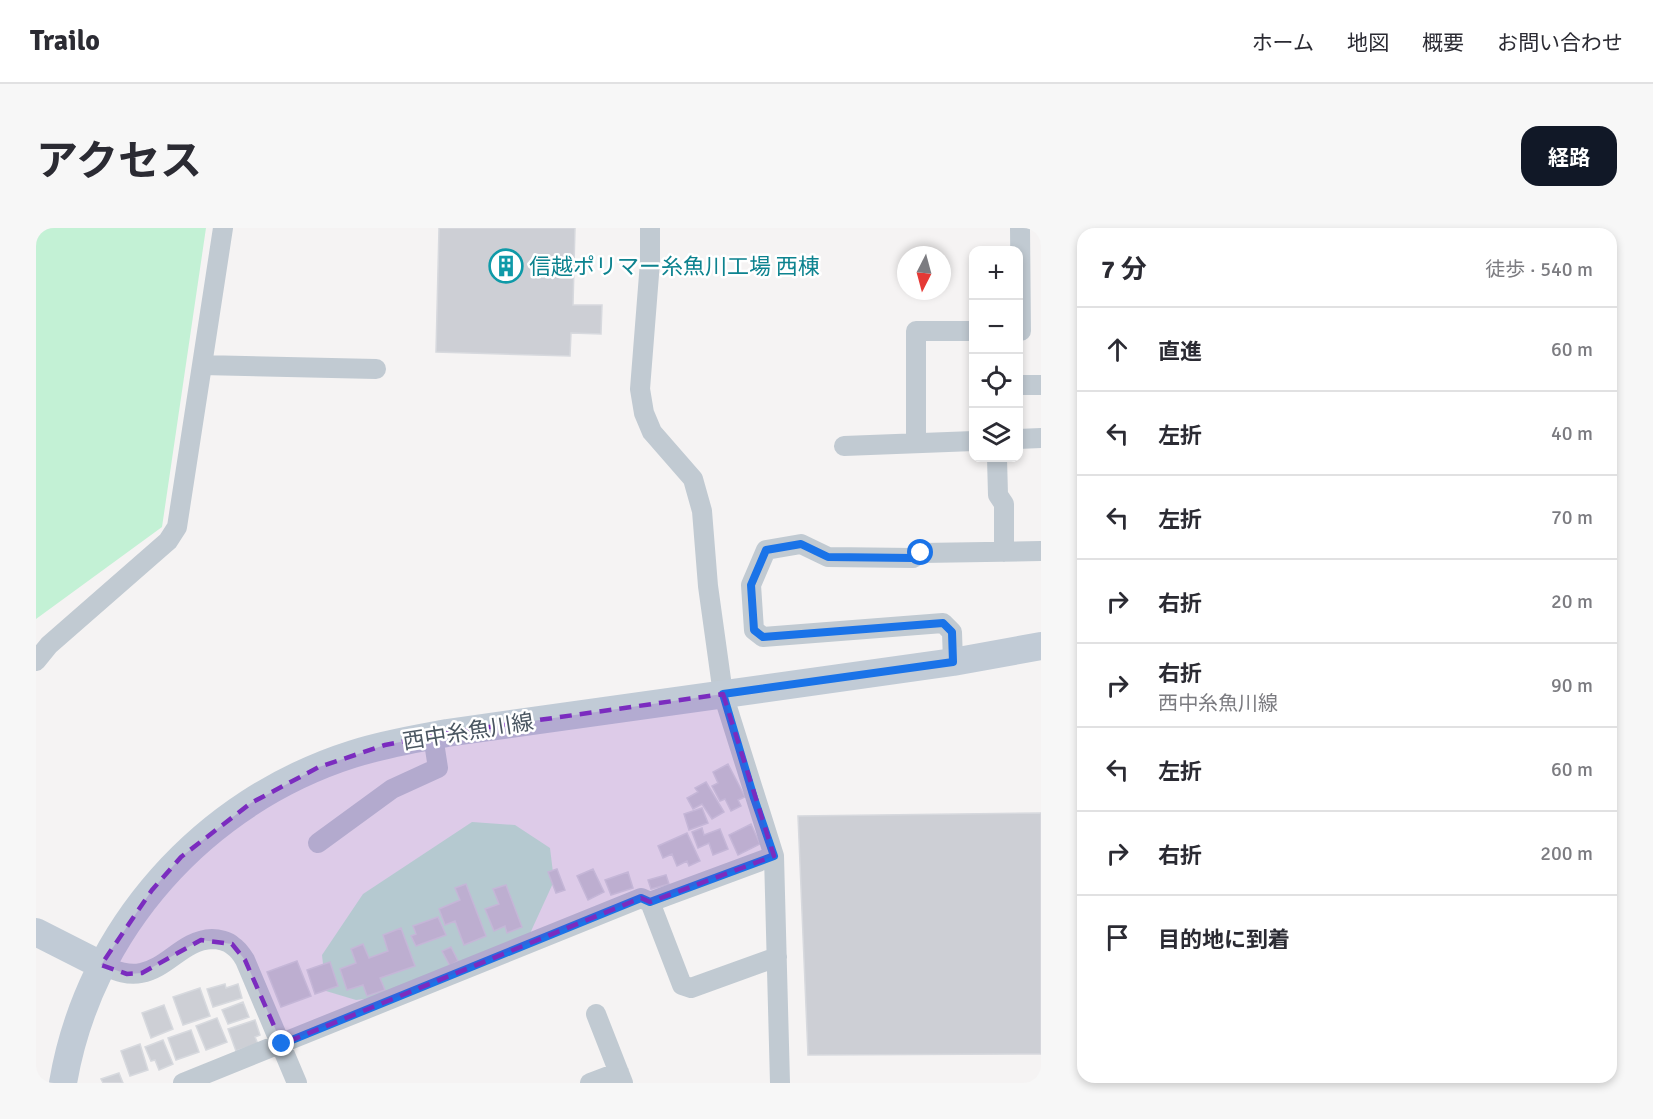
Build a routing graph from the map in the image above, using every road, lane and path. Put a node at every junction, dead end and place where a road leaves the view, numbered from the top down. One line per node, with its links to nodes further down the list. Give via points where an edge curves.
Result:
1 (223, 228): 6 (street)
2 (650, 228): 21 (street, via 640,389 652,432 693,480 702,512)
3 (1020, 228): 4 (street)
4 (1021, 300)
5 (969, 331): 13 (street, via 916,331)
6 (202, 365): 7 (street); 19 (street, via 177,527 168,541 49,645)
7 (376, 369)
8 (1023, 385): 9 (street)
9 (1041, 385)
10 (1041, 438): 11 (street)
11 (1023, 439)
12 (969, 441): 13 (street)
13 (916, 443): 14 (street)
14 (844, 446)
15 (997, 462): 17 (street, via 998,495 1004,504)
16 (1041, 551): 17 (street)
17 (1004, 552): 20 (street, via 921,553 913,558 828,557 801,544 766,550 751,585 754,630 763,637 943,623 952,632)
18 (1041, 646): 20 (main road, 西中糸魚川線)
19 (36, 661)
20 (953, 662): 21 (main road, 西中糸魚川線)
21 (723, 694): 22 (main road, 西中糸魚川線); 24 (street)
22 (433, 736): 23 (street, via 438,768 392,789); 28 (main road, 西中糸魚川線, via 351,754 287,782 214,828 146,898)
23 (318, 843)
24 (774, 856): 25 (street); 27 (street)
25 (650, 902): 27 (street, via 682,985 692,988); 30 (street, via 641,898)
26 (36, 932): 28 (main road)
27 (777, 957): 36 (street)
28 (101, 965): 30 (street, via 127,974 142,973 191,943 218,939 232,944 246,960); 32 (main road, 西中糸魚川線, via 81,1011)
29 (596, 1014): 31 (street)
30 (282, 1044): 33 (street); 34 (street)
31 (621, 1078): 35 (street)
32 (63, 1083)
33 (183, 1083)
34 (297, 1083)
35 (590, 1083)
36 (780, 1083)

